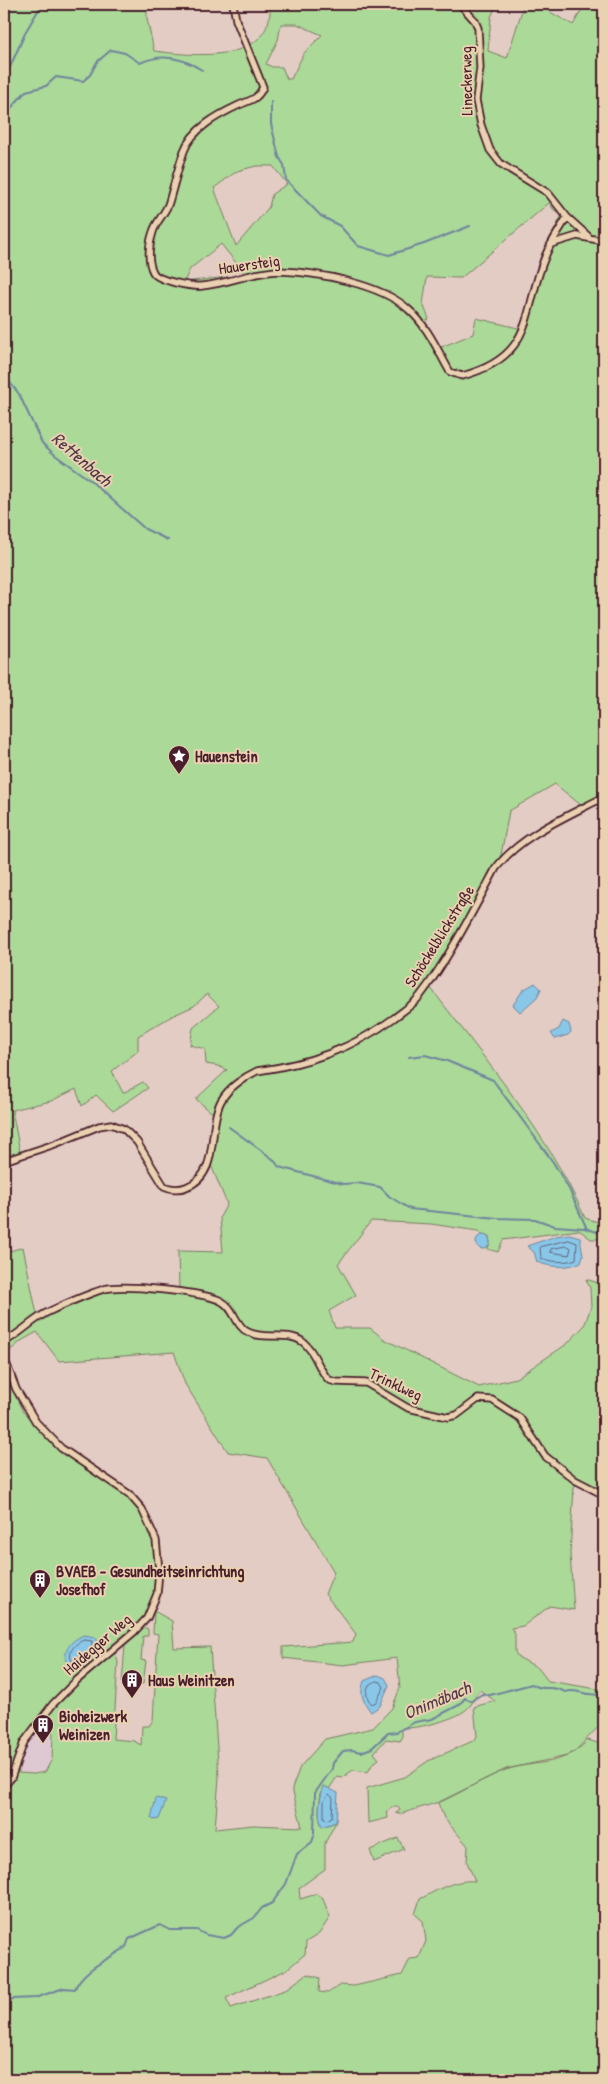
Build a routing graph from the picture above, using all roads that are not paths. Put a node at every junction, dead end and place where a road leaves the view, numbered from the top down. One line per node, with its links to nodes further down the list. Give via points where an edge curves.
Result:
1 (233, 4): 6 (street, Hauersteig, via 236,20 263,87 254,100 239,104 198,131 184,148 169,204 153,231 149,256 154,274 159,279 200,286 280,271 347,280 369,287 408,308 419,320 450,372 462,376 490,364 519,341)
2 (460, 4): 3 (street, Lineckerweg, via 478,28 480,68 476,100 480,125 490,150 501,164 540,186)
3 (567, 217): 4 (street, Lineckerweg); 6 (street, Hauersteig)
4 (588, 236): 5 (street); 6 (street)
5 (604, 241)
6 (551, 244)
7 (604, 797): 8 (street, Schöckelblickstraße, via 507,853 428,984 406,1009 344,1048 312,1061 249,1075 227,1092 215,1121 207,1168 200,1179 182,1189 164,1186 134,1138 111,1124)
8 (4, 1161)
9 (4, 1342): 11 (street, Trinklweg, via 46,1313 106,1289 189,1292 209,1296 225,1303 248,1332 259,1336 288,1336 304,1343 329,1380 366,1383 408,1408 448,1417 457,1415 478,1399 492,1400 520,1418 538,1447 566,1474)
10 (4, 1357): 12 (street, Haidegger Weg, via 16,1389 36,1422 61,1448 129,1494 142,1509 156,1540 159,1571 157,1594 147,1618 52,1704 24,1742 11,1778)
11 (604, 1495)
12 (4, 1786)

